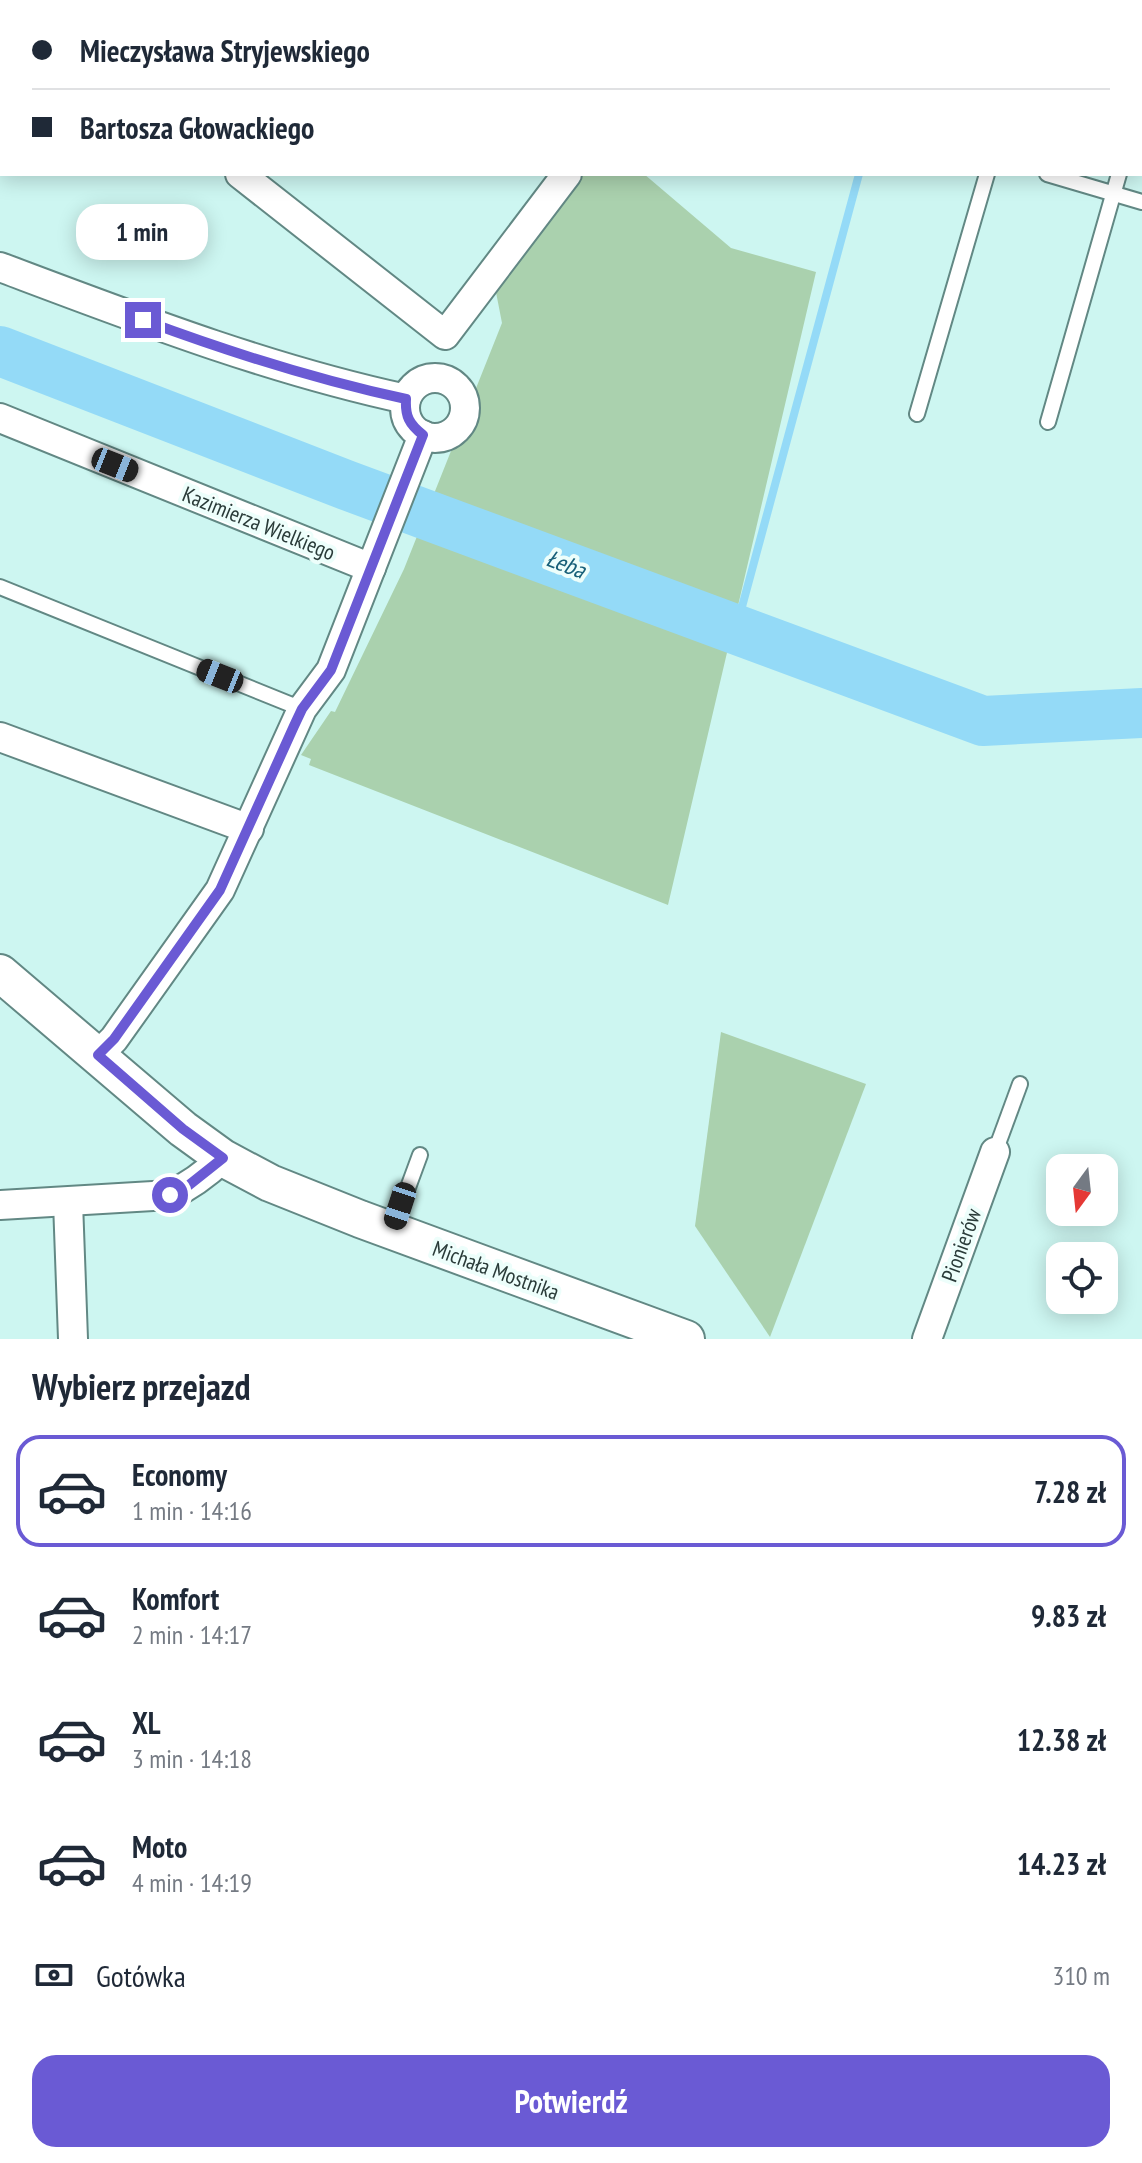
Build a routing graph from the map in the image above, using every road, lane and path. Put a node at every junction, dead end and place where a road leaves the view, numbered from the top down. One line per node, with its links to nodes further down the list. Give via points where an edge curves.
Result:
1 (243, 176): 2 (street, via 445,335)
2 (565, 176)
3 (986, 176): 10 (lane)
4 (1054, 176): 6 (lane)
5 (1118, 176): 6 (lane)
6 (1113, 194): 7 (lane); 12 (lane)
7 (1142, 202)
8 (0, 267): 9 (street, via 200,341)
9 (406, 399): 13 (street, via 412,426); 13 (street, via 412,388 433,378 445,379 462,395 465,407 457,429 435,438)
10 (917, 414)
11 (0, 418): 14 (street, Kazimierza Wielkiego)
12 (1048, 422)
13 (423, 435): 14 (street)
14 (371, 568): 16 (street, via 331,670)
15 (0, 587): 16 (lane)
16 (302, 709): 18 (street)
17 (0, 737): 18 (street)
18 (249, 829): 20 (street, via 220,890)
19 (0, 973): 20 (street, Michała Mostnika)
20 (98, 1055): 24 (street, Michała Mostnika)
21 (1020, 1084): 22 (lane)
22 (995, 1152): 30 (street, Pionierów)
23 (420, 1155): 27 (lane)
24 (223, 1158): 25 (street, via 170,1195); 27 (street, Michała Mostnika, via 270,1183)
25 (68, 1202): 26 (street); 28 (street)
26 (0, 1205)
27 (392, 1231): 29 (street, Michała Mostnika)
28 (73, 1339)
29 (686, 1339)
30 (927, 1339)

